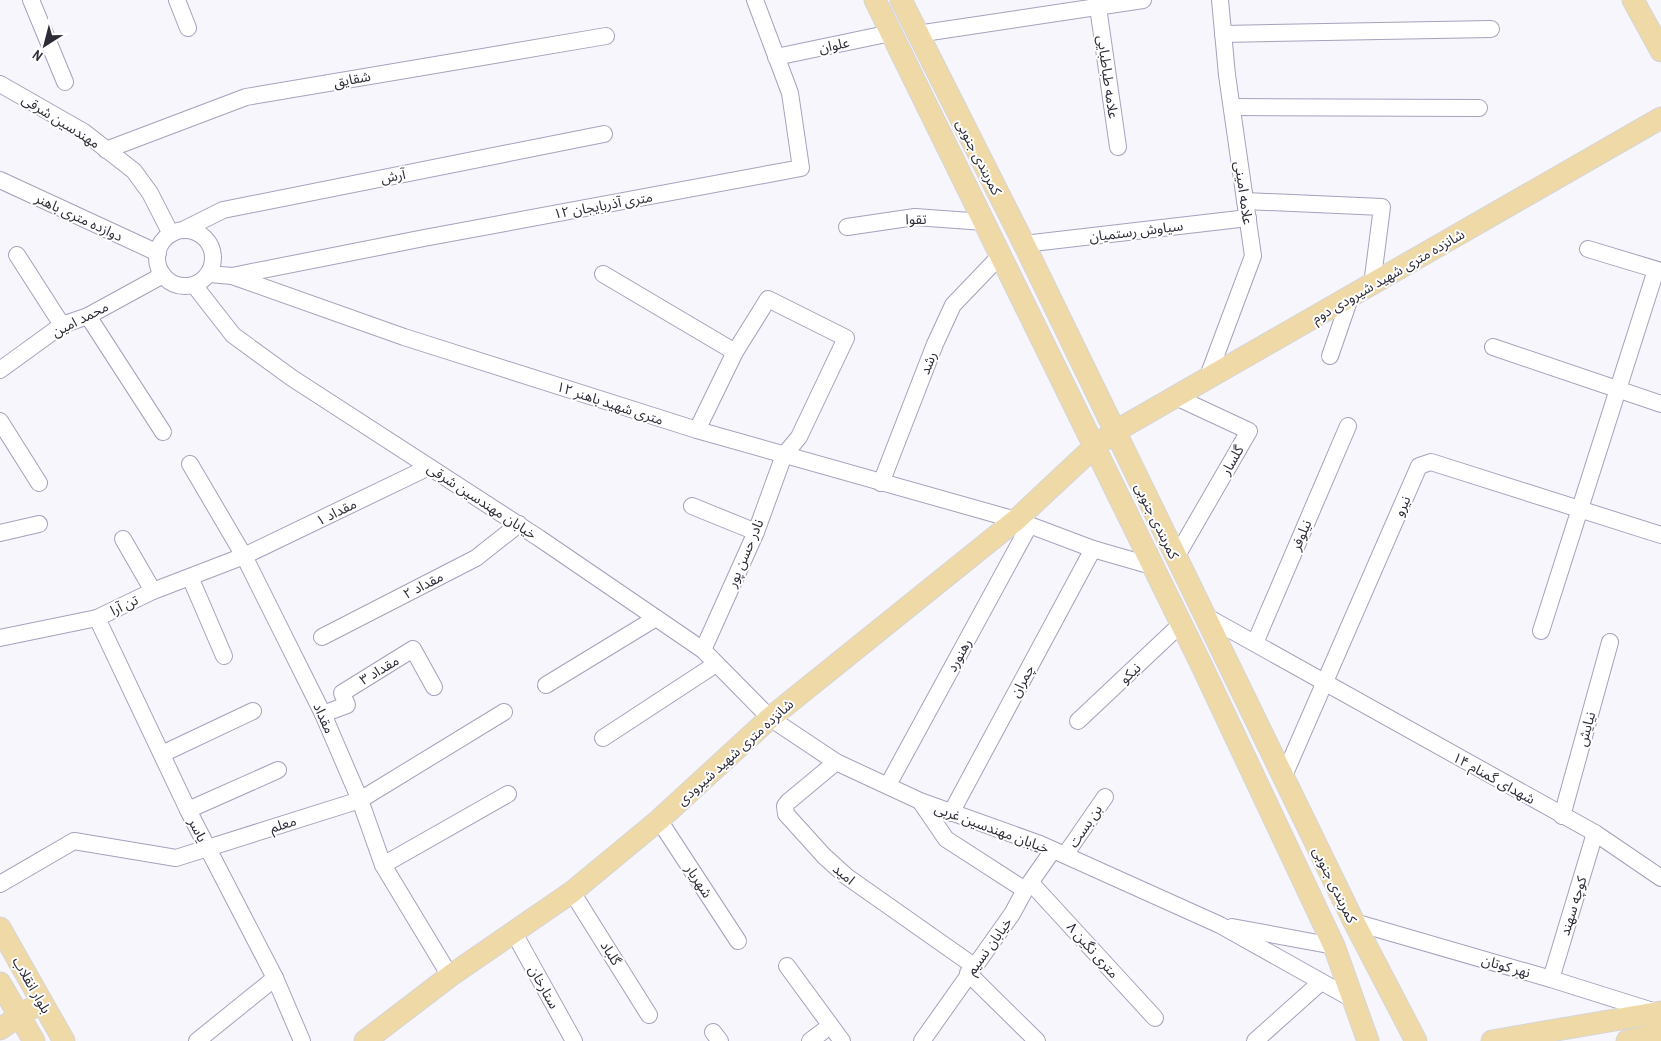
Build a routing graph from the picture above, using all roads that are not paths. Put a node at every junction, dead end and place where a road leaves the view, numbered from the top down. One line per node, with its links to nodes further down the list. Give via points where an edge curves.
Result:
1 (31, 0): 19 (street)
2 (177, 0): 11 (street)
3 (754, 0): 18 (street, ۱۲ متری آذربایجان)
4 (874, 0): 13 (main road, کمربندی جنوبی)
5 (901, 0): 14 (main road, کمربندی جنوبی)
6 (1143, 0): 10 (street)
7 (1220, 0): 15 (street, علامه امینی)
8 (1633, 0): 17 (main road)
9 (1075, 5): 10 (street); 14 (street)
10 (1098, 7): 25 (street, علامه طباطبایی)
11 (188, 28)
12 (1491, 29): 15 (street)
13 (891, 33): 18 (street, علوان); 30 (main road, کمربندی جنوبی)
14 (918, 34): 33 (main road, کمربندی جنوبی)
15 (1224, 34): 21 (street, علامه امینی)
16 (606, 36): 26 (street, شقایق, via 246,97)
17 (1661, 51)
18 (776, 57): 42 (street, ۱۲ متری آذربایجان, via 790,92 801,168)
19 (65, 82)
20 (0, 84): 26 (street, مهندسین شرقی, via 84,132)
21 (1232, 107): 22 (street); 28 (street, علامه امینی)
22 (1479, 108)
23 (1661, 118): 44 (main road, شانزده متری شهید شیرودی دوم)
24 (604, 134): 32 (street, آرش, via 223,210)
25 (1118, 147)
26 (106, 150): 32 (street, مهندسین شرقی, via 134,171)
27 (0, 180): 35 (street, دوازده متری باهنر)
28 (1245, 200): 29 (street, علامه امینی); 44 (street, via 1382,206)
29 (1248, 218): 33 (street, سیاوش رستمیان); 52 (street, علامه امینی, via 1253,256)
30 (984, 222): 31 (street, تقوا, via 914,217); 37 (main road, کمربندی جنوبی)
31 (848, 227)
32 (178, 231): 35 (street, via 163,240); 39 (street, via 198,233 206,238 212,247 213,266)
33 (1024, 244): 60 (main road, کمربندی جنوبی)
34 (1588, 249): 38 (street)
35 (158, 253): 41 (street)
36 (17, 256): 47 (street)
37 (999, 257): 61 (main road, کمربندی جنوبی); 66 (street, رشد, via 953,305)
38 (1658, 271): 53 (street)
39 (208, 274): 42 (street, ۱۲ متری شهید باهنر); 43 (street)
40 (603, 274): 49 (street)
41 (163, 275): 43 (street, via 177,285); 46 (street, محمد امین)
42 (232, 276): 58 (street, ۱۲ متری شهید باهنر, via 404,337)
43 (194, 285): 64 (street, خیابان مهندسین شرقی, via 233,335 292,378)
44 (1372, 285): 45 (main road, شانزده متری شهید شیرودی دوم)
45 (1350, 298): 50 (street); 52 (main road, شانزده متری شهید شیرودی دوم)
46 (88, 316): 47 (street, محمد امین); 59 (street)
47 (62, 325): 51 (street, محمد امین)
48 (1494, 347): 53 (street)
49 (735, 352): 58 (street); 62 (street, نادر حسن پور, via 768,299 846,338 799,437)
50 (1330, 356)
51 (0, 370)
52 (1207, 379): 54 (main road, شانزده متری شهید شیرودی دوم)
53 (1617, 390): 55 (street); 68 (street)
54 (1176, 397): 60 (main road, شانزده متری شهید شیرودی دوم); 78 (street, گلسار, via 1248,431)
55 (1661, 404)
56 (0, 422): 65 (street)
57 (1348, 426): 90 (street, نیلوفر)
58 (697, 430): 62 (street, ۱۲ متری شهید باهنر)
59 (164, 432)
60 (1114, 432): 61 (main road, شانزده متری شهید شیرودی دوم); 78 (main road, کمربندی جنوبی)
61 (1093, 448): 69 (main road, شانزده متری شهید شیرودی); 79 (main road, کمربندی جنوبی)
62 (784, 456): 66 (street, ۱۲ متری شهید باهنر); 72 (street, نادر حسن پور)
63 (190, 464): 77 (street, مقداد)
64 (429, 467): 71 (street, خیابان مهندسین شرقی); 77 (street, مقداد ۱)
65 (39, 483)
66 (880, 483): 69 (street, ۱۲ متری شهید باهنر)
67 (692, 506): 72 (street)
68 (1579, 510): 74 (street, نیرو); 86 (street); 94 (street, نیرو, via 1431,462 1419,466)
69 (1023, 523): 76 (street, ۱۲ متری شهید باهنر); 100 (main road, شانزده متری شهید شیرودی); 107 (street, رهنورد)
70 (38, 524): 73 (street)
71 (519, 524): 84 (street, خیابان مهندسین شرقی); 87 (street, مقداد ۲, via 476,558)
72 (756, 532): 91 (street, نادر حسن پور)
73 (0, 533)
74 (1661, 535)
75 (123, 539): 81 (street)
76 (1093, 548): 79 (street, ۱۲ متری شهید باهنر); 113 (street, چمران)
77 (244, 556): 80 (street, تن آرا); 99 (street, مقداد)
78 (1175, 559): 82 (main road, کمربندی جنوبی)
79 (1152, 566): 85 (main road, کمربندی جنوبی)
80 (190, 577): 81 (street, تن آرا); 92 (street)
81 (153, 591): 83 (street, تن آرا)
82 (1202, 613): 90 (street, ۱۴ شهدای گمنام); 106 (main road, کمربندی جنوبی)
83 (97, 618): 88 (street, تن آرا); 103 (street, یاسر)
84 (656, 618): 91 (street, خیابان مهندسین شرقی); 95 (street)
85 (1181, 624): 101 (street, نیکو); 125 (main road, کمربندی جنوبی)
86 (1540, 631)
87 (322, 637)
88 (0, 638)
89 (1610, 642): 114 (street, نیایش)
90 (1254, 643): 94 (street, ۱۴ شهدای گمنام)
91 (703, 650): 93 (street, خیابان مهندسین شرقی)
92 (224, 656)
93 (716, 664): 100 (street, خیابان مهندسین شرقی); 102 (street)
94 (1325, 683): 106 (street, نیرو); 114 (street, ۱۴ شهدای گمنام)
95 (546, 686)
96 (434, 687): 99 (street, مقداد ۳, via 413,650 342,693 347,705)
97 (253, 711): 103 (street)
98 (504, 712): 110 (street, معلم)
99 (323, 714): 110 (street, مقداد)
100 (770, 718): 104 (street, خیابان مهندسین غربی); 115 (main road, شانزده متری شهید شیرودی)
101 (1078, 721)
102 (603, 738)
103 (162, 754): 112 (street, یاسر)
104 (836, 762): 107 (street, خیابان مهندسین غربی); 133 (street, امید, via 788,802 786,814 846,876)
105 (278, 770): 112 (street)
106 (1283, 778): 124 (main road, کمربندی جنوبی)
107 (888, 785): 111 (street, خیابان مهندسین غربی)
108 (508, 794): 119 (street)
109 (1105, 797): 118 (street, بن بست)
110 (360, 800): 117 (street, معلم); 119 (street, مقداد)
111 (920, 802): 113 (street, خیابان مهندسین غربی); 122 (street, ۸ متری نگین, via 946,839)
112 (188, 810): 117 (street, یاسر)
113 (951, 813): 118 (street, خیابان مهندسین غربی)
114 (1562, 816): 116 (street, ۱۴ شهدای گمنام)
115 (659, 820): 123 (main road, شانزده متری شهید شیرودی); 130 (street, شهریار)
116 (1595, 834): 120 (street, ۱۴ شهدای گمنام); 136 (street, کوچه سهند)
117 (206, 847): 121 (street, معلم, via 176,858 74,841); 135 (street, یاسر)
118 (1059, 853): 122 (street, خیابان نسیم); 127 (street, خیابان مهندسین غربی)
119 (384, 865): 134 (street, مقداد)
120 (1661, 878)
121 (0, 884)
122 (1028, 886): 133 (street, خیابان نسیم); 143 (street, ۸ متری نگین)
123 (572, 892): 129 (main road, شانزده متری شهید شیرودی); 141 (street, گلباد)
124 (1344, 902): 125 (main road); 126 (main road, کمربندی جنوبی)
125 (1317, 913): 131 (main road, کمربندی جنوبی)
126 (1354, 922): 136 (street, نهر کوتان); 160 (main road, کمربندی جنوبی)
127 (1220, 925): 131 (street); 137 (street)
128 (0, 928): 140 (main road, بلوار انقلاب)
129 (514, 933): 134 (main road, شانزده متری شهید شیرودی); 153 (street, ستارخان)
130 (738, 941)
131 (1334, 946): 139 (main road, کمربندی جنوبی)
132 (787, 966): 146 (street)
133 (971, 970): 156 (street, خیابان نسیم); 157 (street)
134 (450, 976): 148 (main road, شانزده متری شهید شیرودی)
135 (276, 978): 151 (street); 152 (street, یاسر)
136 (1551, 979): 144 (street, نهر کوتان)
137 (1321, 982): 139 (street); 158 (street)
138 (0, 983): 142 (main road, بلوار انقلاب)
139 (1354, 1000): 159 (main road, کمربندی جنوبی)
140 (41, 1002): 142 (main road); 145 (main road, بلوار انقلاب)
141 (649, 1014)
142 (19, 1016): 147 (main road); 149 (main road, بلوار انقلاب)
143 (1155, 1018)
144 (1660, 1019): 161 (main road); 162 (main road)
145 (54, 1023): 149 (main road); 150 (main road, بلوار انقلاب)
146 (830, 1026): 154 (street); 155 (street)
147 (0, 1029)
148 (373, 1039)
149 (30, 1040)
150 (64, 1041)
151 (197, 1041)
152 (302, 1041)
153 (574, 1041)
154 (810, 1041)
155 (842, 1041)
156 (922, 1041)
157 (1037, 1041)
158 (1255, 1041)
159 (1368, 1041)
160 (1416, 1041)
161 (1492, 1041)
162 (1627, 1041)

